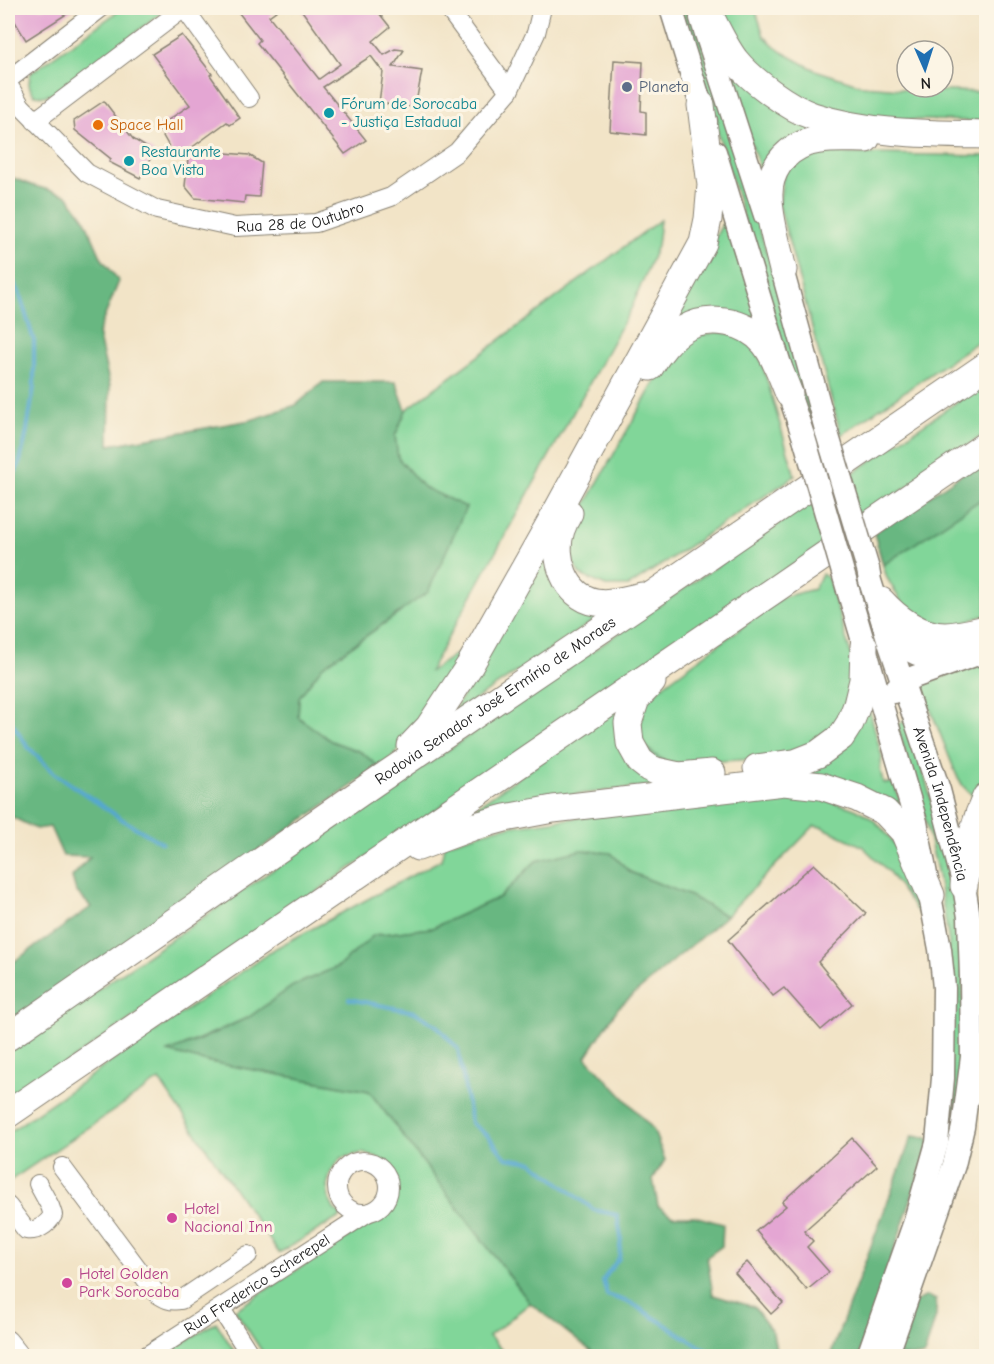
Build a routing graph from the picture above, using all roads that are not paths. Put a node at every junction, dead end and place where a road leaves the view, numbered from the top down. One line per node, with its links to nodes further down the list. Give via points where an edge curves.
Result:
1 (101, 8): 8 (street)
2 (184, 8): 11 (street); 14 (street)
3 (448, 8): 10 (street)
4 (542, 8): 10 (street, Rua 28 de Outubro, via 536,33)
5 (671, 8): 12 (main road, Avenida Independência)
6 (698, 8): 17 (main road)
7 (706, 8): 15 (highway, via 721,39 747,73 778,98 811,115 865,128)
8 (8, 80)
9 (8, 84): 13 (street, Rua 28 de Outubro)
10 (508, 91): 14 (street, Rua 28 de Outubro, via 457,152 391,197 316,223 236,228 157,210 87,173)
11 (249, 98)
12 (701, 105): 19 (main road, Avenida Independência); 30 (highway, via 711,185 703,243 470,664 429,727)
13 (14, 110): 14 (street, Rua 28 de Outubro)
14 (35, 121)
15 (987, 135)
16 (987, 141): 17 (highway, via 830,139 793,149 777,167 768,195)
17 (783, 270): 21 (main road, bridge)
18 (987, 366): 22 (highway, Rodovia Senador José Ermírio de Moraes)
19 (789, 394): 22 (highway, via 765,343 750,330 730,322 706,321 684,329 654,359 566,518 558,548 565,578 581,597 597,603 620,602); 25 (main road, Avenida Independência, bridge)
20 (987, 445): 27 (highway)
21 (869, 572): 23 (main road); 28 (main road, Avenida Independência)
22 (655, 593): 30 (highway, Rodovia Senador José Ermírio de Moraes)
23 (881, 601): 24 (highway, via 902,620 934,635 953,636); 26 (main road, via 894,634 909,650 938,660)
24 (987, 628)
25 (864, 646): 27 (highway, via 863,680 850,723 841,736 818,754 795,763 679,776 656,771 640,761 630,743 628,723 636,699); 29 (main road, Avenida Independência)
26 (977, 654): 28 (main road)
27 (672, 660): 33 (highway)
28 (903, 681): 29 (main road); 34 (main road, Avenida Independência, via 939,790)
29 (883, 706): 35 (main road, Avenida Independência, via 916,822)
30 (374, 783): 38 (highway, Rodovia Senador José Ermírio de Moraes)
31 (987, 797): 34 (highway, via 966,855)
32 (987, 850): 34 (main road, via 974,863)
33 (370, 867): 35 (highway, via 472,827 514,816 553,808 784,782 821,786 885,812 904,832); 41 (highway)
34 (964, 886): 36 (main road, Avenida Independência)
35 (931, 895): 52 (main road, Avenida Independência, via 944,988 943,1078 937,1143 914,1224)
36 (969, 917): 37 (street); 40 (main road, Avenida Independência, via 972,1057)
37 (987, 957)
38 (8, 1037)
39 (987, 1074): 40 (street, via 979,1078)
40 (965, 1110): 53 (main road, Avenida Independência, via 954,1165)
41 (8, 1114)
42 (62, 1167): 46 (street, via 165,1300 181,1300)
43 (38, 1184): 44 (street, via 53,1215 49,1222 26,1230)
44 (8, 1206)
45 (367, 1213): 47 (street, Rua Frederico Scherepel)
46 (248, 1255)
47 (221, 1309): 50 (street, Rua Frederico Scherepel); 51 (street)
48 (8, 1340): 49 (street)
49 (21, 1356)
50 (146, 1356)
51 (251, 1356)
52 (868, 1356)
53 (887, 1356)

